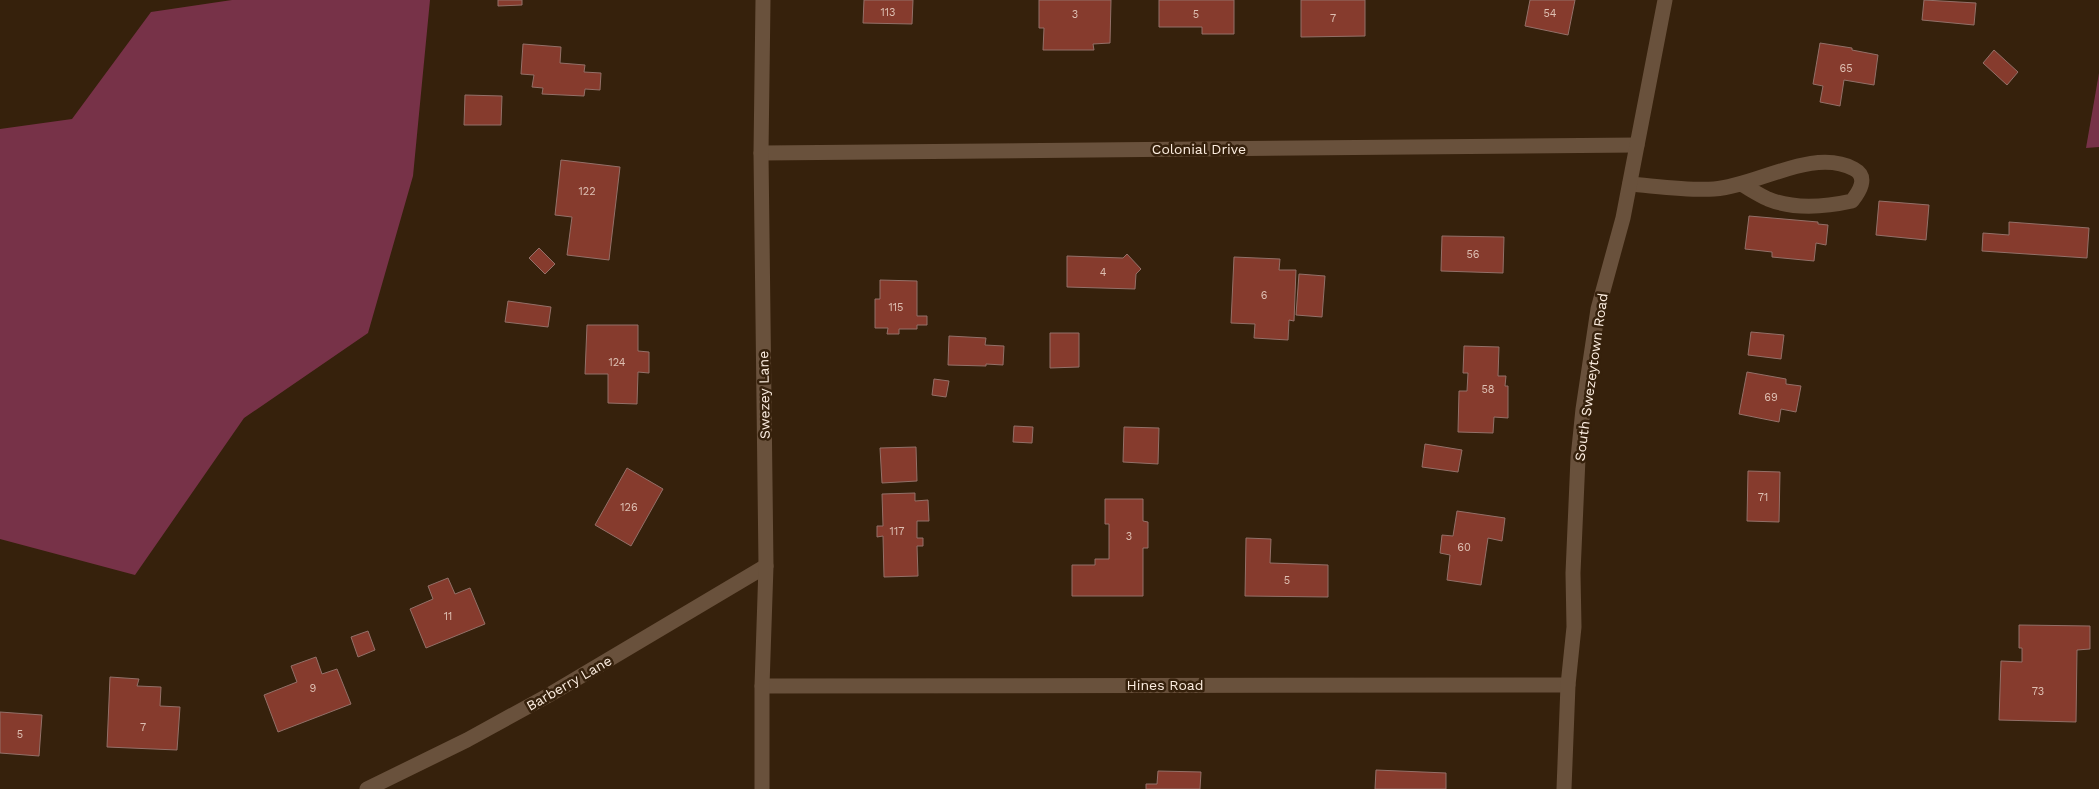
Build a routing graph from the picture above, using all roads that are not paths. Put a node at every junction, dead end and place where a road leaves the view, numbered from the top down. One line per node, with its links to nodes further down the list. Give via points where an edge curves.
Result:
1 (763, 0): 4 (street, Swezey Lane)
2 (1665, 0): 3 (street, South Swezeytown Road)
3 (1638, 145): 4 (street, Colonial Drive); 5 (street, South Swezeytown Road)
4 (761, 153): 7 (street, Swezey Lane)
5 (1630, 184): 6 (street, via 1713,190); 8 (street, South Swezeytown Road, via 1598,309 1583,409 1578,458 1574,627)
6 (1741, 184): 6 (street, via 1818,163 1843,163 1862,178 1862,188 1852,201 1830,206 1795,206 1768,199)
7 (766, 566): 9 (street, Swezey Lane); 10 (street, Barberry Lane, via 549,695)
8 (1568, 685): 9 (street, Hines Road); 12 (street, South Swezeytown Road)
9 (762, 686): 11 (street, Swezey Lane)
10 (367, 789)
11 (762, 789)
12 (1564, 789)

